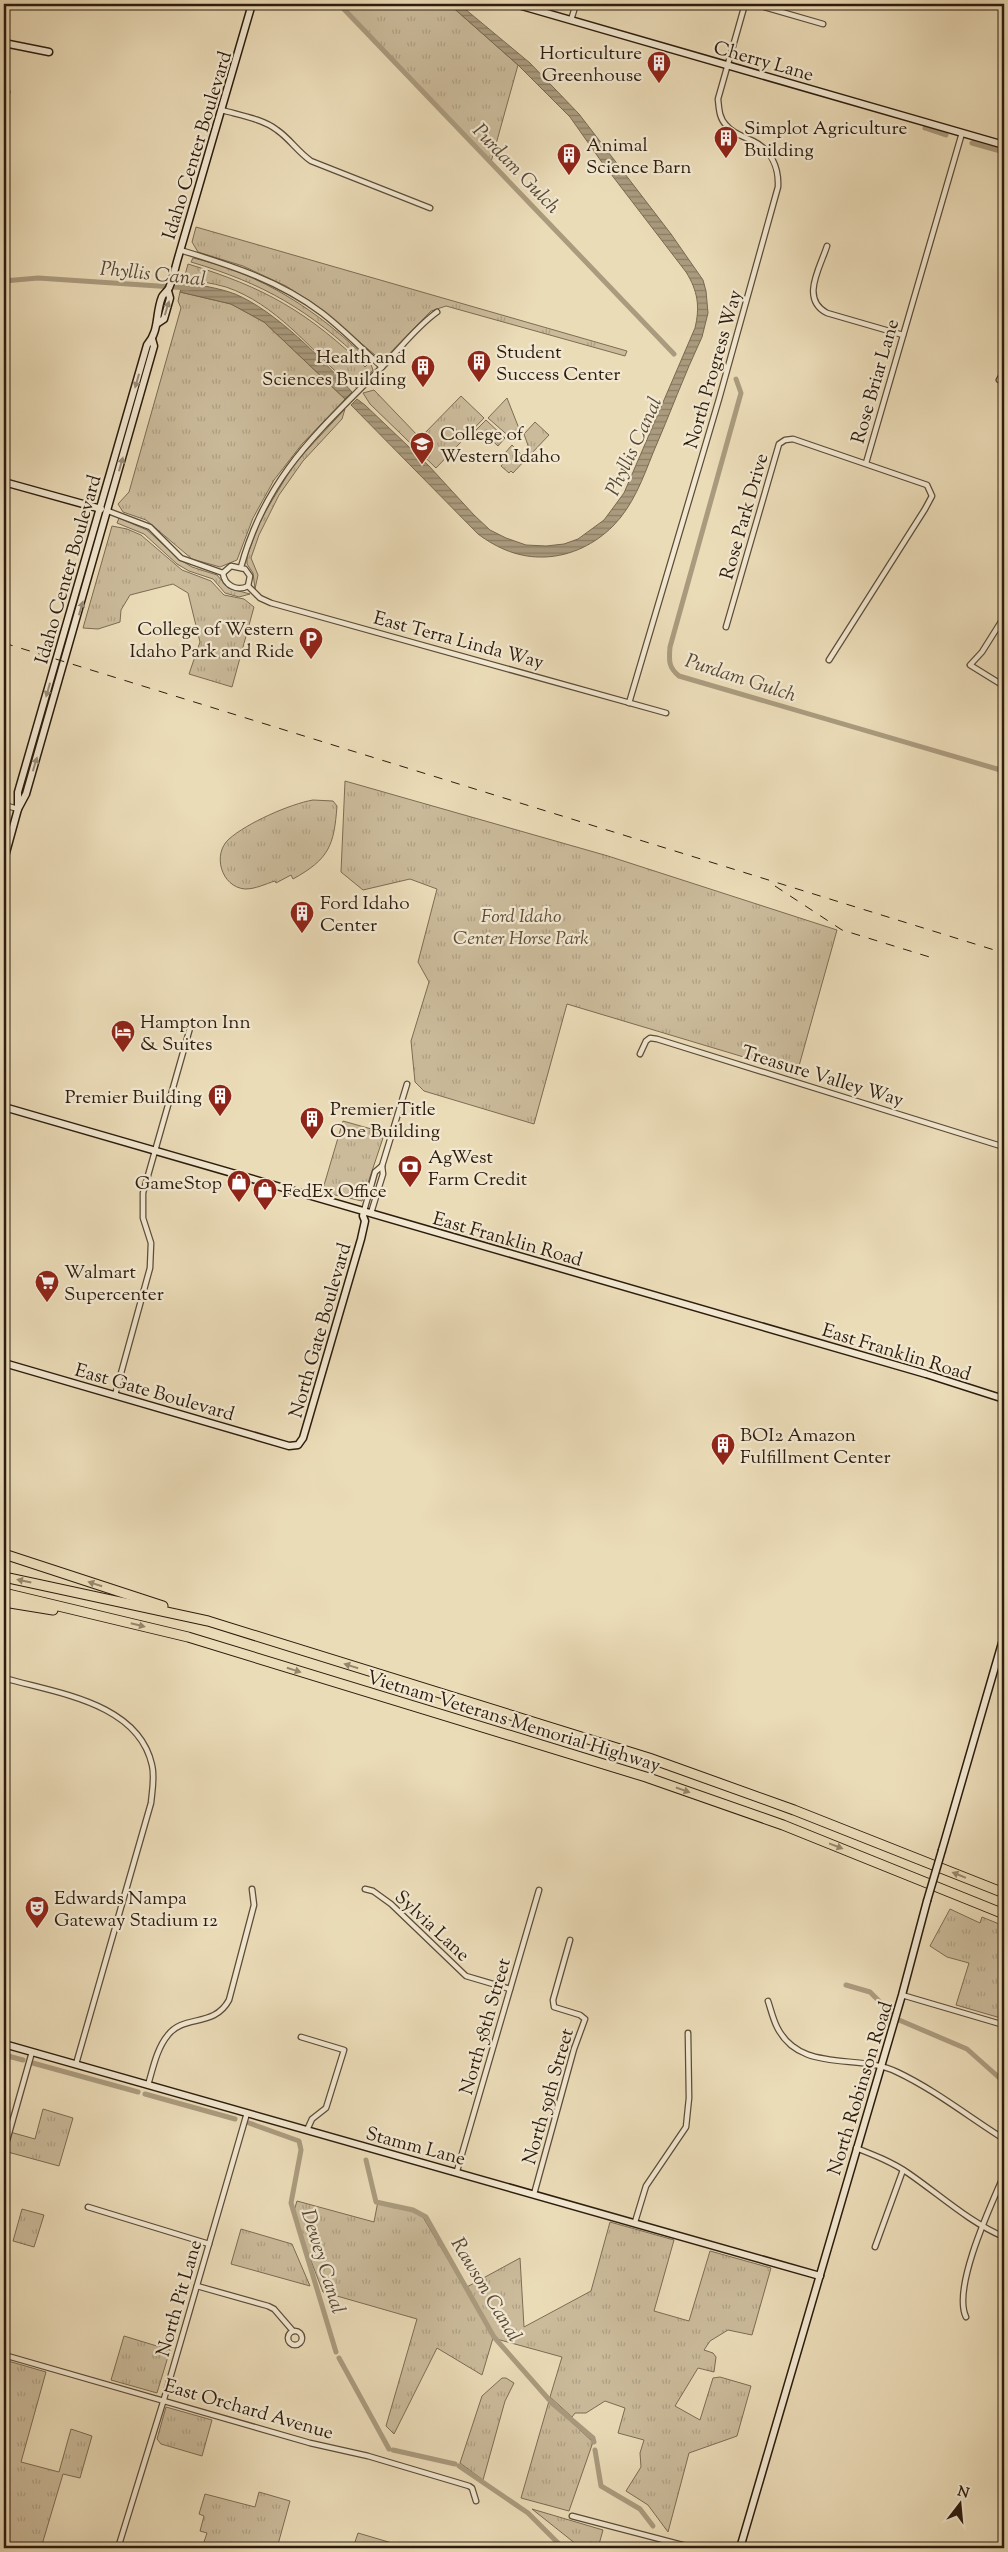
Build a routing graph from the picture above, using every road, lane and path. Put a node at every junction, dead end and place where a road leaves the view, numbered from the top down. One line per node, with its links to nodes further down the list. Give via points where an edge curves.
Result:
1 (4, 4): 2 (street)
2 (30, 4)
3 (515, 4): 8 (main road, Cherry Lane)
4 (576, 4): 8 (street)
5 (745, 4): 12 (street, North Progress Way)
6 (754, 4): 9 (street)
7 (251, 5): 15 (main road, Idaho Center Boulevard)
8 (572, 20): 12 (main road, Cherry Lane)
9 (823, 24)
10 (4, 43): 11 (main road)
11 (49, 52)
12 (728, 66): 16 (main road, Cherry Lane); 38 (street, North Progress Way, via 718,99 719,113 735,134 767,151 774,162 778,187 720,399)
13 (4, 86): 14 (street, via 7,92)
14 (4, 104)
15 (222, 110): 18 (street, via 268,124 311,161); 20 (main road, Idaho Center Boulevard)
16 (962, 133): 17 (main road, Cherry Lane); 22 (street, Rose Briar Lane)
17 (1004, 145)
18 (430, 208)
19 (828, 246): 22 (street, via 813,289 813,300 818,309)
20 (180, 250): 23 (main road, Idaho Center Boulevard, via 168,291 162,295); 24 (street, via 241,269 299,297)
21 (437, 312): 24 (street)
22 (902, 335): 27 (street, Rose Briar Lane)
23 (152, 339): 29 (main road, Idaho Center Boulevard, one-way to 29, via 147,345); 30 (main road, Idaho Center Boulevard, one-way to 23, via 154,346)
24 (382, 367): 31 (street, via 297,456 270,493 250,537)
25 (1004, 371): 26 (street)
26 (999, 380)
27 (866, 463): 35 (street, Rose Park Drive, via 792,440 779,444); 36 (street, Rose Briar Lane, via 928,485 932,496)
28 (4, 482): 29 (main road)
29 (99, 509): 30 (main road); 41 (main road, Idaho Center Boulevard, one-way to 41, via 18,792)
30 (108, 511): 32 (street, via 150,527 181,558); 41 (main road, Idaho Center Boulevard, one-way to 30, via 35,767)
31 (241, 567): 32 (street, via 231,566); 33 (street, via 250,576)
32 (223, 573): 33 (street, via 229,585 238,588)
33 (248, 586): 38 (street, East Terra Linda Way, via 260,598 271,603)
34 (1004, 617): 37 (street, via 970,665)
35 (726, 627)
36 (830, 660)
37 (1004, 686)
38 (629, 703): 39 (street, East Terra Linda Way)
39 (666, 713)
40 (4, 805): 41 (street)
41 (18, 809): 42 (main road, Idaho Center Boulevard)
42 (4, 860)
43 (192, 1022): 48 (street)
44 (640, 1054): 47 (street, Treasure Valley Way, via 646,1041 657,1039)
45 (407, 1084): 49 (street)
46 (4, 1107): 48 (main road, East Franklin Road)
47 (1004, 1147)
48 (154, 1150): 50 (main road, East Franklin Road); 52 (street, via 142,1200 143,1218 151,1243 150,1268)
49 (382, 1166): 50 (street, via 383,1174); 50 (street, via 375,1172)
50 (368, 1212): 53 (main road, East Franklin Road); 54 (main road, North Gate Boulevard, via 363,1216 365,1221 304,1438)
51 (4, 1363): 52 (main road, East Gate Boulevard)
52 (115, 1395): 54 (main road, East Gate Boulevard, via 289,1446)
53 (1004, 1399)
54 (298, 1445)
55 (4, 1554): 60 (highway, one-way to 55)
56 (4, 1576): 60 (highway, Vietnam Veterans Memorial Highway, one-way to 56)
57 (4, 1593): 59 (highway, Vietnam Veterans Memorial Highway)
58 (4, 1602): 59 (highway)
59 (91, 1613): 67 (highway, Vietnam Veterans Memorial Highway, one-way to 67, via 188,1637 646,1777 783,1825)
60 (208, 1621): 66 (highway, Vietnam Veterans Memorial Highway, one-way to 60, via 803,1813 649,1758)
61 (1004, 1636): 70 (main road, North Robinson Road, bridge)
62 (4, 1678): 77 (street, via 103,1708 135,1731 153,1767 151,1804)
63 (252, 1889): 79 (street, via 254,1905 230,2000 213,2017 184,2024 169,2033 160,2046)
64 (365, 1889): 69 (street, Sylvia Lane, via 391,1904 466,1976)
65 (539, 1890): 69 (street, North 58th Street)
66 (1004, 1894)
67 (1004, 1914)
68 (570, 1940): 88 (street, North 59th Street, via 554,2006 585,2019)
69 (510, 1989): 86 (street, North 58th Street)
70 (902, 1994): 72 (street); 78 (main road, North Robinson Road)
71 (768, 2001): 78 (street, via 778,2028 790,2044 806,2054 826,2061 858,2061)
72 (1004, 2025)
73 (688, 2032): 90 (street, via 686,2126 646,2186)
74 (301, 2037): 81 (street, via 344,2050 326,2108 312,2118)
75 (4, 2044): 76 (main road, Stamm Lane)
76 (32, 2052): 77 (main road, Stamm Lane); 84 (street)
77 (76, 2064): 79 (main road, Stamm Lane)
78 (881, 2067): 82 (street, via 910,2079); 83 (main road, North Robinson Road)
79 (148, 2085): 80 (main road, Stamm Lane)
80 (248, 2113): 81 (main road, Stamm Lane); 93 (street, North Pit Lane)
81 (307, 2130): 86 (main road, Stamm Lane)
82 (1004, 2139)
83 (856, 2148): 85 (street); 95 (main road, North Robinson Road)
84 (4, 2151)
85 (904, 2170): 91 (street); 94 (street)
86 (457, 2171): 88 (main road, Stamm Lane)
87 (1004, 2175): 91 (street)
88 (534, 2194): 90 (main road, Stamm Lane)
89 (88, 2207): 93 (street)
90 (635, 2222): 95 (main road, Stamm Lane)
91 (982, 2225): 92 (street); 97 (street, via 962,2298)
92 (1004, 2238)
93 (209, 2244): 96 (street, North Pit Lane)
94 (875, 2248)
95 (820, 2276): 105 (main road, North Robinson Road)
96 (198, 2286): 98 (street, via 268,2306); 100 (street, North Pit Lane)
97 (966, 2317)
98 (293, 2332)
99 (4, 2355): 100 (street, East Orchard Avenue)
100 (164, 2399): 101 (street, East Orchard Avenue, via 469,2486); 103 (street, North Pit Lane)
101 (476, 2501)
102 (572, 2516): 104 (street)
103 (118, 2548)
104 (694, 2548)
105 (740, 2548)

